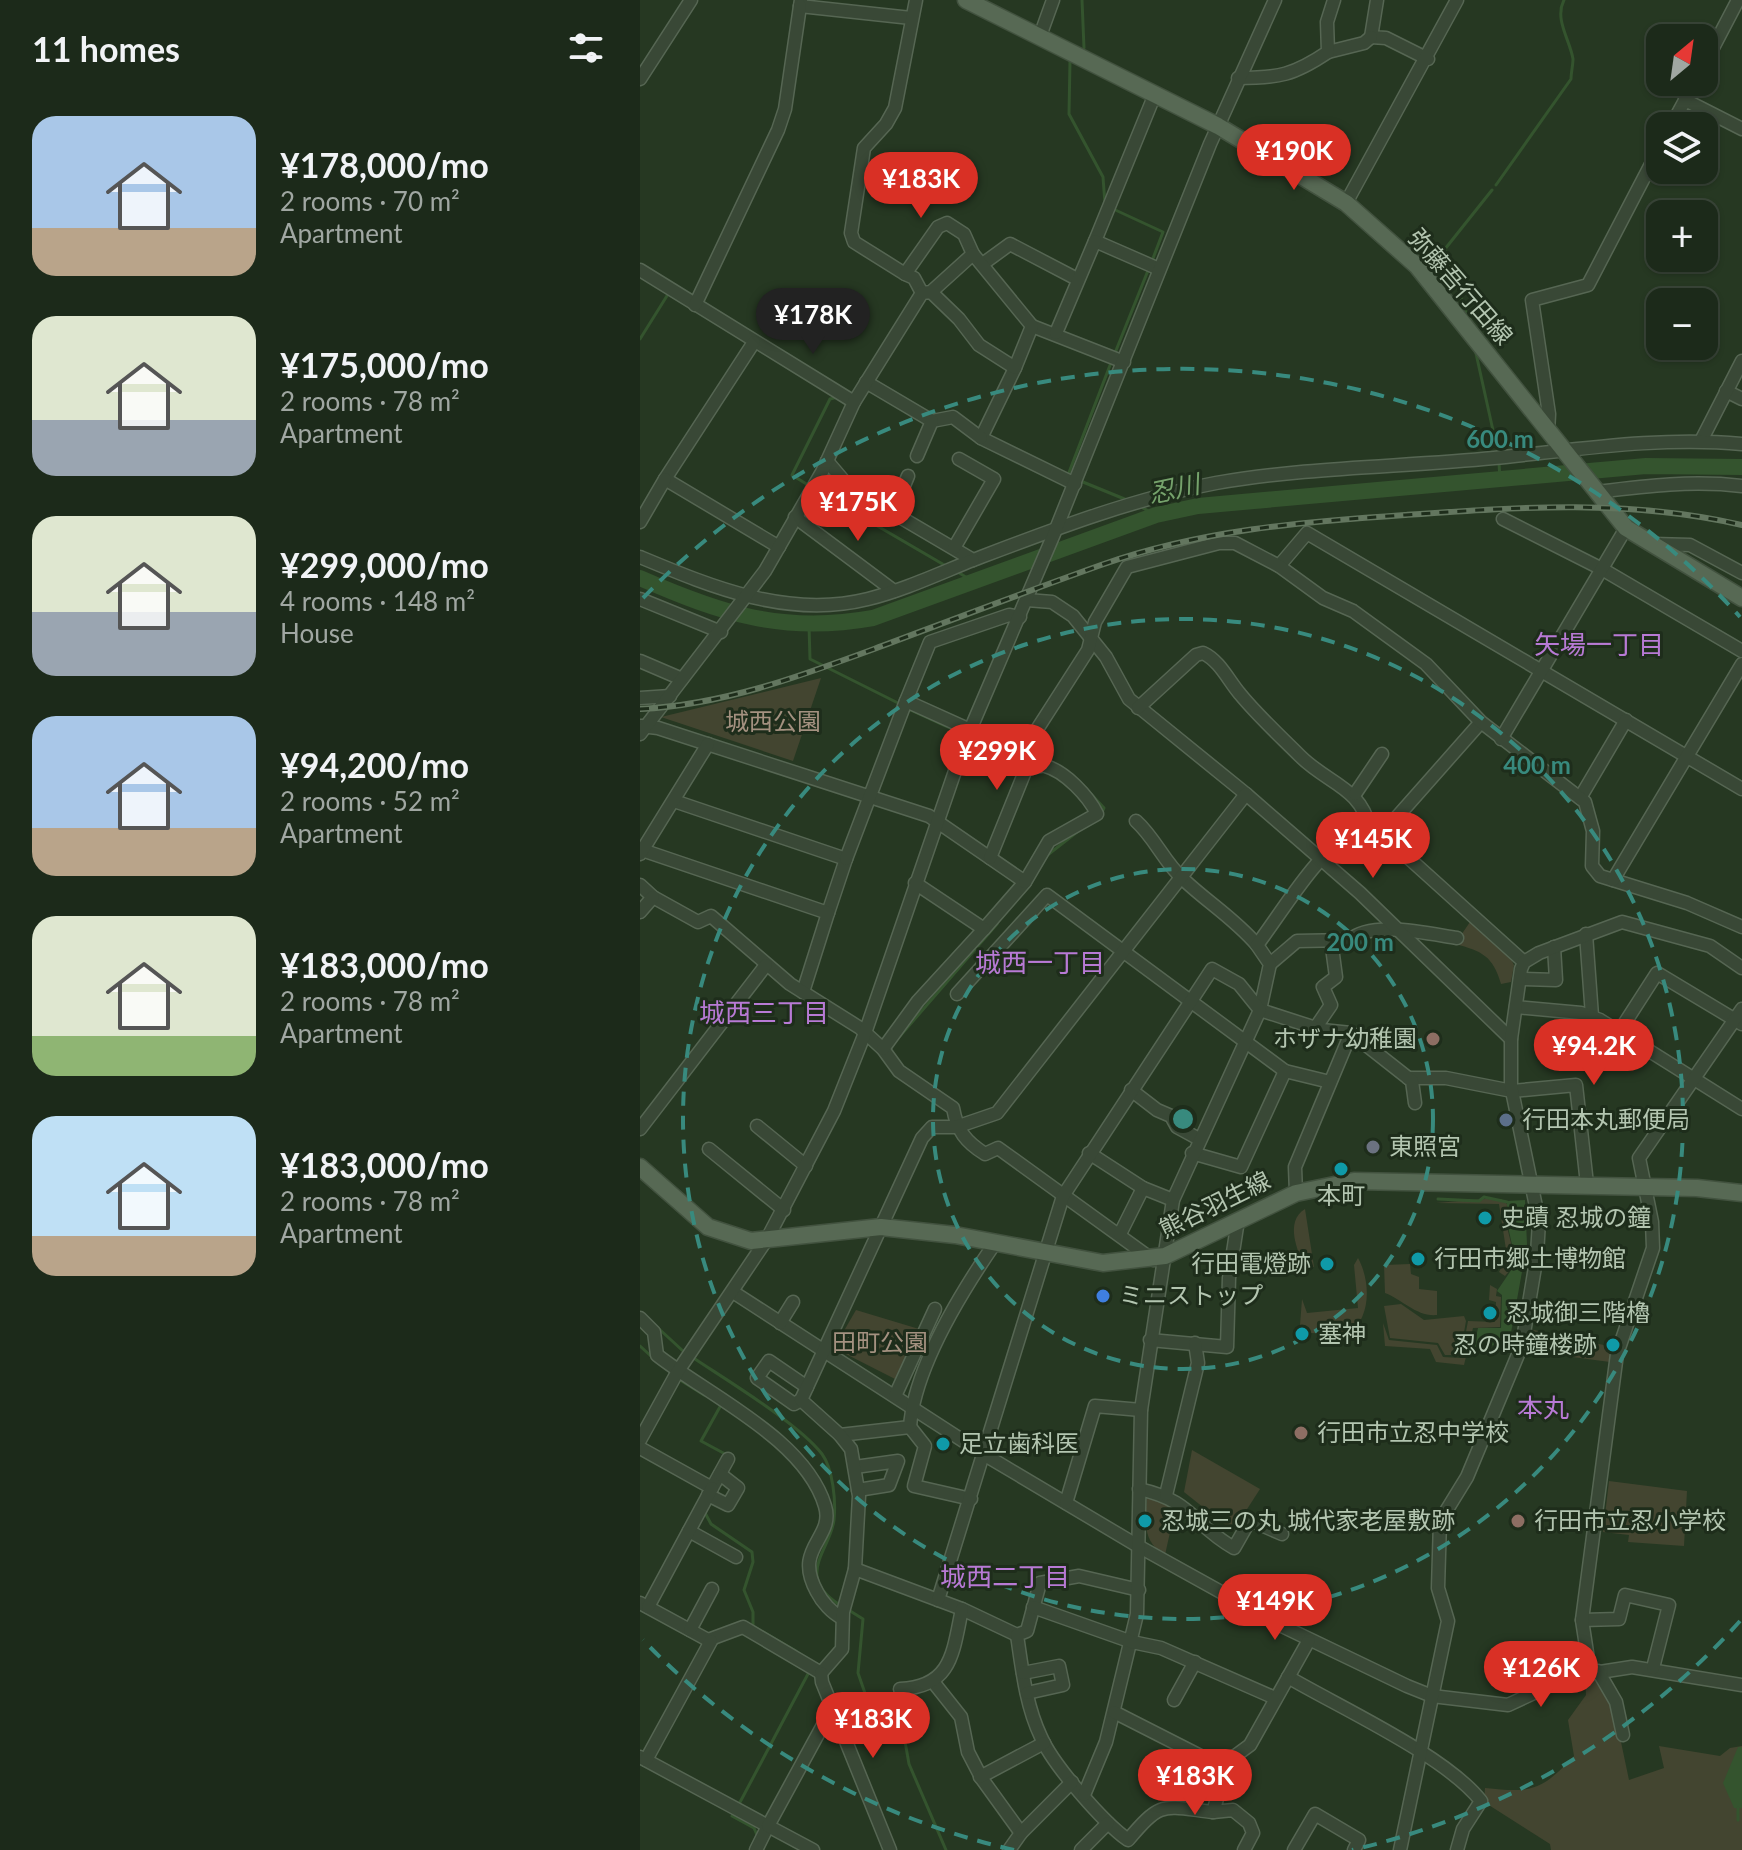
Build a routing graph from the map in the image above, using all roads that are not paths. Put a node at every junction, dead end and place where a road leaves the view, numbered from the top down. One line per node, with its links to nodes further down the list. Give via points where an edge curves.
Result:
1 (691, 0): 18 (street)
2 (916, 0): 11 (street)
3 (966, 0): 12 (main road, 弥藤吾行田線)
4 (1053, 0): 12 (street)
5 (1275, 0): 17 (street)
6 (1334, 0): 15 (street, via 1327,22)
7 (1377, 0): 13 (street)
8 (1457, 0): 16 (street)
9 (1738, 0): 14 (street)
10 (801, 3): 11 (street); 34 (street, via 778,130)
11 (911, 18): 31 (street, via 895,108 864,148 851,233 854,242)
12 (1040, 36): 19 (main road, 弥藤吾行田線)
13 (1371, 37): 15 (street); 16 (street, via 1386,38)
14 (1718, 38)
15 (1328, 52): 17 (street, via 1298,73)
16 (1428, 59): 26 (street)
17 (1238, 78): 23 (street)
18 (640, 79)
19 (1155, 94): 23 (main road, 弥藤吾行田線); 27 (street)
20 (1687, 96): 21 (street)
21 (1685, 100): 22 (street); 24 (street)
22 (1679, 112)
23 (1218, 126): 26 (main road, 弥藤吾行田線); 29 (street)
24 (1742, 129)
25 (1646, 174): 46 (street, via 1588,285 1532,300)
26 (1346, 203): 46 (main road, 弥藤吾行田線, via 1417,266)
27 (1095, 241): 29 (street); 32 (street)
28 (978, 258): 31 (street, via 964,234 947,223 938,227); 32 (street, via 1010,244); 33 (street); 35 (street)
29 (1159, 269): 39 (street)
30 (640, 270): 34 (street)
31 (905, 274): 33 (street)
32 (1077, 279): 36 (street)
33 (926, 292): 40 (street, via 959,319 979,345); 41 (street)
34 (695, 305): 37 (street)
35 (1032, 326): 36 (street); 40 (street)
36 (1056, 333): 39 (street)
37 (754, 342): 44 (street); 55 (street)
38 (1742, 361): 42 (street)
39 (1124, 362): 56 (street)
40 (1015, 368): 47 (street)
41 (866, 382): 44 (street); 45 (street)
42 (1726, 391): 43 (street); 48 (street)
43 (1742, 399)
44 (854, 402): 53 (street)
45 (932, 421): 47 (street, via 953,417); 51 (street)
46 (1548, 432): 50 (main road, 弥藤吾行田線)
47 (981, 438): 56 (street)
48 (1701, 441): 49 (street); 50 (street)
49 (1742, 444)
50 (1564, 452): 58 (main road, 弥藤吾行田線); 64 (street, via 1215,483 1153,497)
51 (917, 456)
52 (959, 459): 67 (street, via 994,479)
53 (827, 461): 59 (street, via 849,487); 60 (street)
54 (908, 476): 59 (street)
55 (665, 479): 62 (street); 66 (street)
56 (1075, 484): 64 (street)
57 (1742, 486): 58 (street, via 1661,484)
58 (1594, 490): 63 (main road, 弥藤吾行田線)
59 (893, 512): 67 (street)
60 (795, 517): 66 (street); 73 (street)
61 (1503, 519): 71 (street)
62 (640, 522)
63 (1626, 528): 65 (main road, 弥藤吾行田線); 71 (street)
64 (1055, 531): 69 (street); 77 (street)
65 (1653, 544): 72 (street, via 1690,545); 75 (main road, 弥藤吾行田線)
66 (779, 547): 74 (street)
67 (954, 548): 69 (street)
68 (640, 557): 74 (street)
69 (973, 560): 73 (street)
70 (1279, 566): 80 (street, via 1229,542 1127,567 1095,622); 84 (street, via 1307,533); 91 (street, via 1418,657)
71 (1602, 569): 81 (street); 84 (street)
72 (1742, 573)
73 (894, 591): 74 (street, via 828,604)
74 (748, 598): 79 (street)
75 (1742, 598)
76 (640, 599): 79 (street)
77 (1027, 600): 78 (street); 80 (street, via 1052,602)
78 (1020, 617): 88 (street, via 1009,615 930,642); 93 (street)
79 (721, 632): 85 (street)
80 (1093, 638): 89 (street); 98 (street, via 1036,731)
81 (1742, 651)
82 (640, 661): 85 (street)
83 (1742, 664): 97 (street)
84 (1541, 670): 90 (street); 94 (street)
85 (682, 679): 86 (street)
86 (670, 696): 87 (street); 92 (street)
87 (640, 698)
88 (906, 701): 93 (street); 102 (street)
89 (1138, 708): 100 (street); 101 (street, via 1203,653 1320,775)
90 (1626, 720): 97 (street); 103 (street)
91 (1481, 722): 94 (street); 107 (street)
92 (642, 729): 95 (street)
93 (968, 736): 98 (street); 105 (street)
94 (1501, 739): 103 (street)
95 (708, 744): 102 (street); 104 (street)
96 (1382, 754): 101 (street)
97 (1686, 756): 99 (street); 113 (street)
98 (1027, 763): 109 (street); 114 (street, via 1057,772 1092,802 1097,814 1049,841)
99 (1742, 789)
100 (1246, 794): 111 (street); 112 (street)
101 (1355, 794): 107 (street)
102 (868, 797): 105 (street); 110 (street)
103 (1580, 798): 113 (street, via 1590,812 1592,866)
104 (674, 801): 108 (street); 110 (street)
105 (935, 821): 109 (street); 115 (street)
106 (1136, 821): 112 (street)
107 (1376, 831): 111 (street, via 1353,832); 129 (street)
108 (641, 852): 119 (street)
109 (990, 858): 114 (street)
110 (846, 859): 119 (street)
111 (1323, 859): 122 (street); 126 (street)
112 (1180, 877): 126 (street); 128 (street)
113 (1613, 880): 120 (street)
114 (1025, 882): 121 (street)
115 (915, 883): 121 (street); 143 (street)
116 (640, 885): 117 (street)
117 (653, 897): 118 (street); 131 (street, via 698,922 711,916)
118 (640, 912)
119 (828, 913): 134 (street)
120 (1742, 927)
121 (984, 929): 147 (street, via 918,1001)
122 (1398, 930): 124 (street); 125 (street); 145 (street)
123 (1586, 934): 127 (street); 132 (street, via 1633,922 1710,946); 139 (street)
124 (1457, 938)
125 (1331, 940): 130 (street, via 1297,941); 141 (street, via 1336,977 1323,987 1331,1005)
126 (1257, 945): 130 (street)
127 (1554, 947): 129 (street); 133 (street, via 1556,980)
128 (1124, 953): 135 (street, via 1047,895); 136 (street); 157 (street, via 997,1113)
129 (1524, 962): 133 (street)
130 (1270, 964): 138 (street)
131 (764, 967): 134 (street); 158 (street)
132 (1742, 968)
133 (1520, 979): 137 (street)
134 (803, 992): 143 (street)
135 (957, 994)
136 (1190, 1001): 138 (street, via 1212,969 1239,984); 146 (street); 152 (street)
137 (1516, 1007): 139 (street); 145 (street)
138 (1260, 1010): 141 (street); 146 (street)
139 (1592, 1016): 142 (street)
140 (1740, 1017): 142 (street, via 1657,973); 150 (street)
141 (1316, 1027): 144 (street)
142 (1619, 1032): 150 (street)
143 (865, 1033): 147 (street); 163 (street)
144 (1351, 1033): 149 (street); 151 (street)
145 (1511, 1039): 153 (street)
146 (1245, 1041): 148 (street); 159 (street)
147 (883, 1049): 157 (street, via 899,1071 953,1108)
148 (1285, 1071): 151 (street); 162 (street, via 1241,1167)
149 (1408, 1078): 153 (street, via 1446,1078); 154 (street)
150 (1692, 1079): 155 (street); 167 (street, via 1639,1158)
151 (1330, 1082): 169 (street, via 1295,1167)
152 (1131, 1090): 159 (street); 161 (street)
153 (1512, 1091): 165 (street); 166 (street, via 1576,1085)
154 (1415, 1103)
155 (1742, 1109)
156 (757, 1126): 163 (street)
157 (956, 1127): 171 (street, via 968,1144 985,1154 998,1148); 175 (street, via 932,1127 922,1138)
158 (640, 1129)
159 (1199, 1139): 162 (street)
160 (709, 1149): 173 (street)
161 (1089, 1153): 168 (street); 171 (street)
162 (1192, 1153): 172 (street)
163 (806, 1166): 173 (street)
164 (640, 1167): 177 (main road, 熊谷羽生線, via 708,1227 738,1238)
165 (1533, 1183): 166 (main road, 熊谷羽生線); 169 (main road, 熊谷羽生線, via 1380,1178); 235 (street, via 1537,1255 1522,1345 1467,1477 1440,1521 1438,1588 1448,1621)
166 (1587, 1184): 167 (main road, 熊谷羽生線)
167 (1645, 1186): 170 (main road, 熊谷羽生線); 219 (street, via 1653,1248 1617,1354)
168 (1143, 1188): 172 (street); 176 (street)
169 (1296, 1193): 174 (main road, 熊谷羽生線)
170 (1742, 1193)
171 (1063, 1196): 176 (street); 179 (street)
172 (1173, 1200): 180 (street)
173 (784, 1210): 177 (street)
174 (1238, 1220): 180 (main road, 熊谷羽生線); 187 (street, via 1227,1347)
175 (881, 1227): 177 (main road, 熊谷羽生線); 178 (main road, 熊谷羽生線); 188 (street)
176 (1120, 1234): 180 (street)
177 (767, 1239): 181 (street)
178 (995, 1243): 179 (main road, 熊谷羽生線); 191 (street, via 963,1291)
179 (1047, 1254): 180 (main road, 熊谷羽生線, via 1103,1263); 197 (street)
180 (1159, 1258): 186 (street)
181 (733, 1292): 185 (street); 189 (street)
182 (793, 1302): 185 (street)
183 (935, 1309): 190 (street)
184 (640, 1318): 189 (street, via 654,1332 657,1355)
185 (780, 1323): 188 (street)
186 (1150, 1340): 187 (street); 192 (street)
187 (1195, 1343): 204 (street, via 1198,1363)
188 (823, 1353): 190 (street); 194 (street, via 804,1394)
189 (676, 1374): 195 (street); 218 (street, via 763,1430 804,1469 826,1511 824,1529 809,1554 810,1579 819,1597)
190 (895, 1396): 191 (street)
191 (911, 1407): 193 (street); 197 (street)
192 (1141, 1410): 201 (street); 206 (street, via 1095,1406)
193 (910, 1427): 194 (street); 205 (street, via 925,1446 914,1486)
194 (840, 1435): 199 (street, via 851,1449)
195 (640, 1440)
196 (640, 1448): 203 (street)
197 (985, 1455): 205 (street); 206 (street)
198 (728, 1459): 200 (street)
199 (855, 1467): 202 (street); 202 (street, via 898,1461 889,1485)
200 (720, 1474): 203 (street); 203 (street, via 738,1488 728,1505)
201 (1139, 1489): 204 (street); 209 (street)
202 (858, 1490): 211 (street)
203 (710, 1491): 207 (street)
204 (1166, 1495): 208 (street, via 1234,1548 1250,1520)
205 (971, 1499): 214 (street)
206 (1066, 1503): 209 (street)
207 (689, 1531): 210 (street); 215 (street)
208 (1282, 1534)
209 (1138, 1546): 213 (street); 222 (street)
210 (736, 1557)
211 (855, 1569): 214 (street); 218 (street)
212 (712, 1589): 220 (street)
213 (1139, 1590): 216 (street, via 1069,1576 1040,1583); 224 (street)
214 (938, 1600): 217 (street)
215 (644, 1605): 220 (street)
216 (1033, 1607): 221 (street, via 1027,1631); 224 (street)
217 (962, 1609): 221 (street); 231 (street, via 953,1648)
218 (842, 1618): 228 (street, via 842,1649)
219 (1582, 1620): 226 (street, via 1619,1619 1625,1595 1669,1605); 227 (street)
220 (690, 1630): 223 (street)
221 (1017, 1635): 229 (street)
222 (1309, 1640): 230 (street); 235 (street)
223 (711, 1641): 228 (street, via 743,1627); 243 (street)
224 (1132, 1642): 225 (street); 238 (street)
225 (1195, 1662): 236 (street); 237 (street)
226 (1653, 1668): 227 (street); 232 (street)
227 (1594, 1671): 235 (street, via 1508,1705); 240 (street, via 1616,1702)
228 (821, 1673): 239 (street)
229 (1023, 1673): 234 (street); 234 (street, via 1059,1666 1063,1685)
230 (1288, 1677): 236 (street); 242 (street)
231 (934, 1683): 233 (street); 245 (street, via 961,1717)
232 (1742, 1685)
233 (900, 1689)
234 (1027, 1693): 241 (street)
235 (1432, 1696): 242 (street)
236 (1275, 1698): 244 (street, via 1250,1745)
237 (1174, 1700)
238 (1114, 1712): 244 (street); 247 (street)
239 (835, 1717): 250 (street, via 823,1725); 254 (street)
240 (1623, 1735)
241 (1044, 1743): 245 (street); 246 (street)
242 (1421, 1754): 260 (street); 261 (street, via 1469,1785 1481,1801)
243 (643, 1758): 250 (street)
244 (1226, 1769): 248 (street)
245 (980, 1777): 251 (street)
246 (1072, 1782): 247 (street); 251 (street)
247 (1084, 1795): 249 (street)
248 (1213, 1812): 249 (street, via 1166,1806 1153,1811 1128,1840); 257 (street, via 1233,1810 1249,1823 1253,1833)
249 (1108, 1823): 256 (street)
250 (768, 1826): 252 (street); 253 (street)
251 (1021, 1833): 255 (street)
252 (756, 1850)
253 (813, 1850)
254 (890, 1850)
255 (1009, 1850)
256 (1081, 1850)
257 (1244, 1850)
258 (1294, 1850): 259 (street, via 1315,1814 1359,1840)
259 (1354, 1850)
260 (1400, 1850)
261 (1457, 1850)

